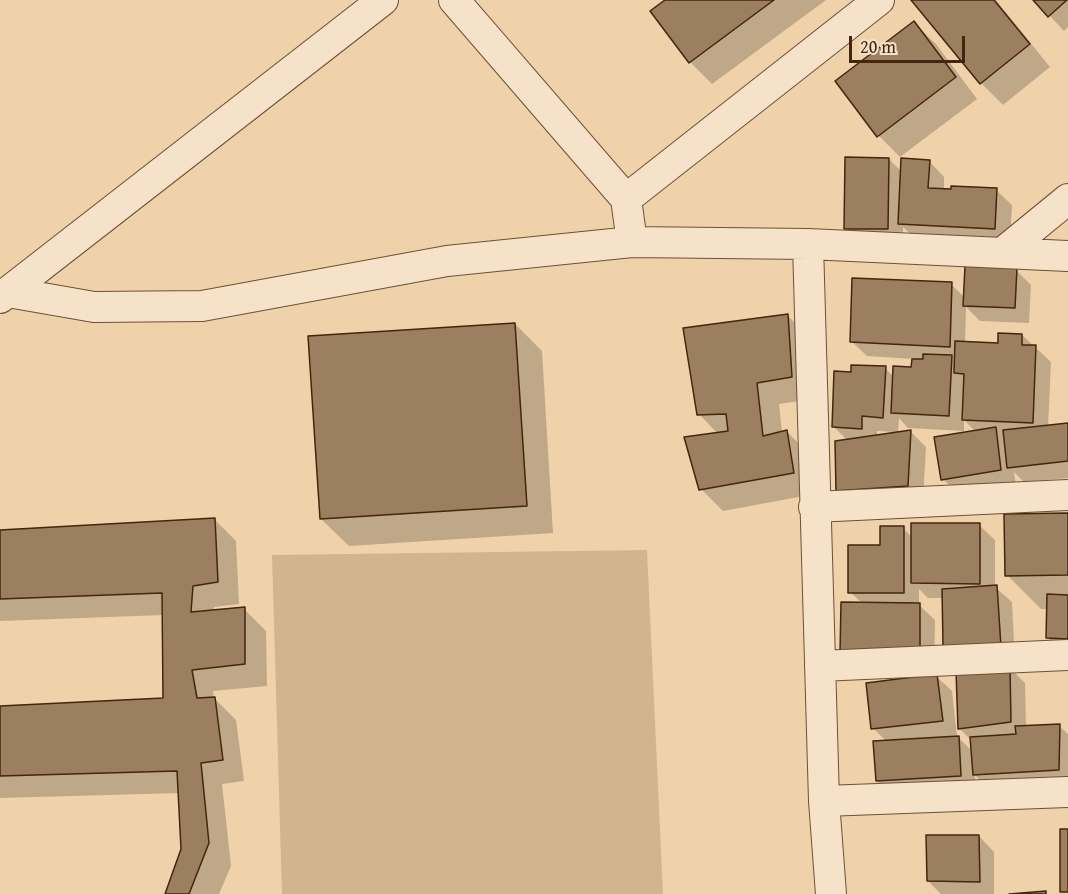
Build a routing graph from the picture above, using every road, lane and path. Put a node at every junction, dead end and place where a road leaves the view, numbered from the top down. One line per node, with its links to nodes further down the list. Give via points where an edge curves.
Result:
1 (383, 0): 10 (street)
2 (454, 0): 4 (street)
3 (879, 0): 4 (street)
4 (626, 199): 6 (street)
5 (1068, 199): 8 (street)
6 (632, 242): 7 (street); 10 (street, via 447,261 202,306 94,307)
7 (808, 244): 8 (street); 12 (street)
8 (1002, 253): 9 (street)
9 (1068, 256)
10 (4, 295)
11 (1068, 495): 12 (street)
12 (814, 507): 14 (street)
13 (1068, 655): 14 (street)
14 (820, 666): 16 (street)
15 (1068, 792): 16 (street)
16 (824, 801): 17 (street)
17 (831, 894)

